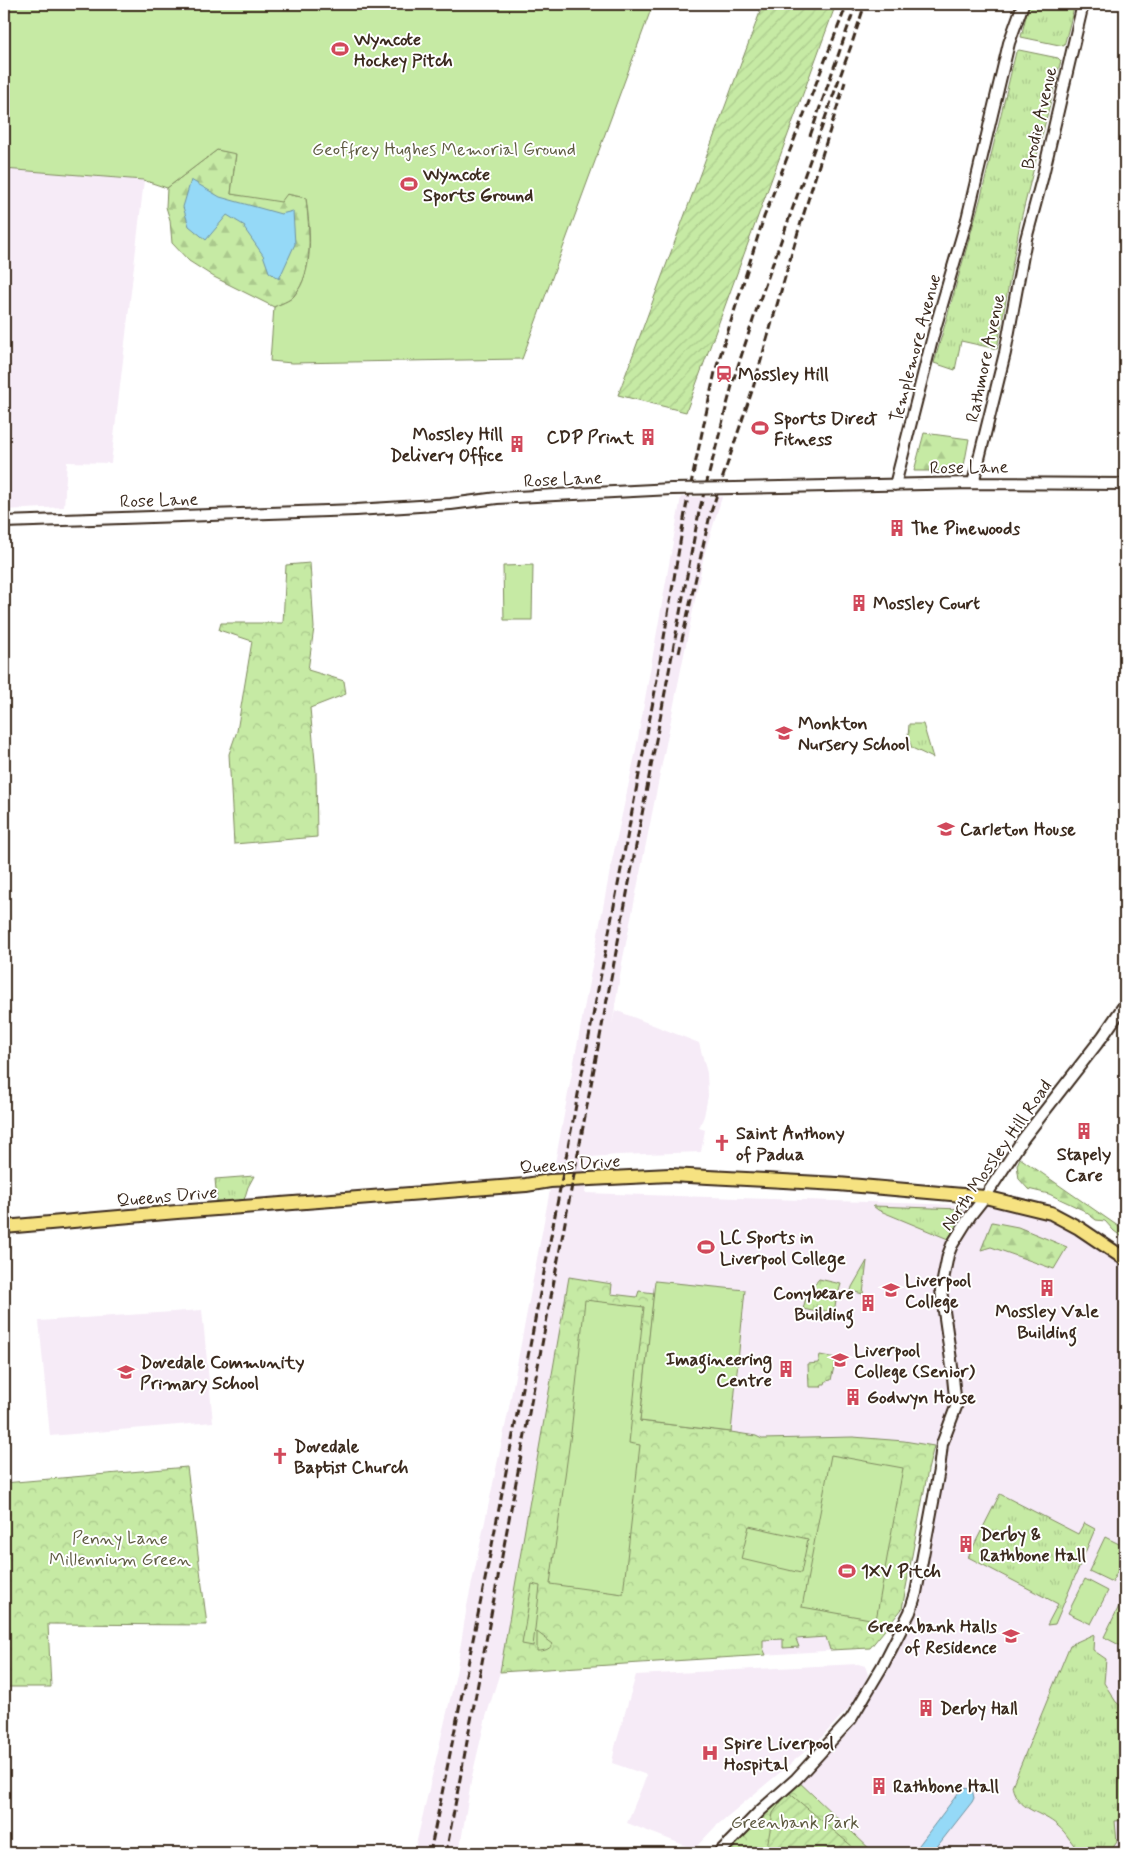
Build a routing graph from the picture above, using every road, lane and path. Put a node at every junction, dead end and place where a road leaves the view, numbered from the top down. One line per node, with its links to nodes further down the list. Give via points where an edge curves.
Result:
1 (1022, 4): 6 (street, Templemore Avenue)
2 (1083, 4): 3 (street, Brodie Avenue)
3 (1026, 238): 4 (street, Rathmore Avenue, via 1005,353)
4 (973, 483): 5 (street, Rose Lane); 6 (street, Rose Lane)
5 (1125, 484)
6 (895, 485): 7 (street, Rose Lane, bridge, via 672,489 347,510)
7 (4, 522)
8 (1125, 1004): 9 (street, North Mossley Hill Road, via 1023,1139)
9 (985, 1197): 10 (main road, Queens Drive, via 838,1184 670,1175 550,1181); 11 (main road, Queens Drive, via 1050,1213); 12 (street, North Mossley Hill Road, via 952,1245 941,1290 956,1407 942,1444 910,1612 851,1718 796,1779)
10 (4, 1227)
11 (1125, 1259)
12 (719, 1853)

